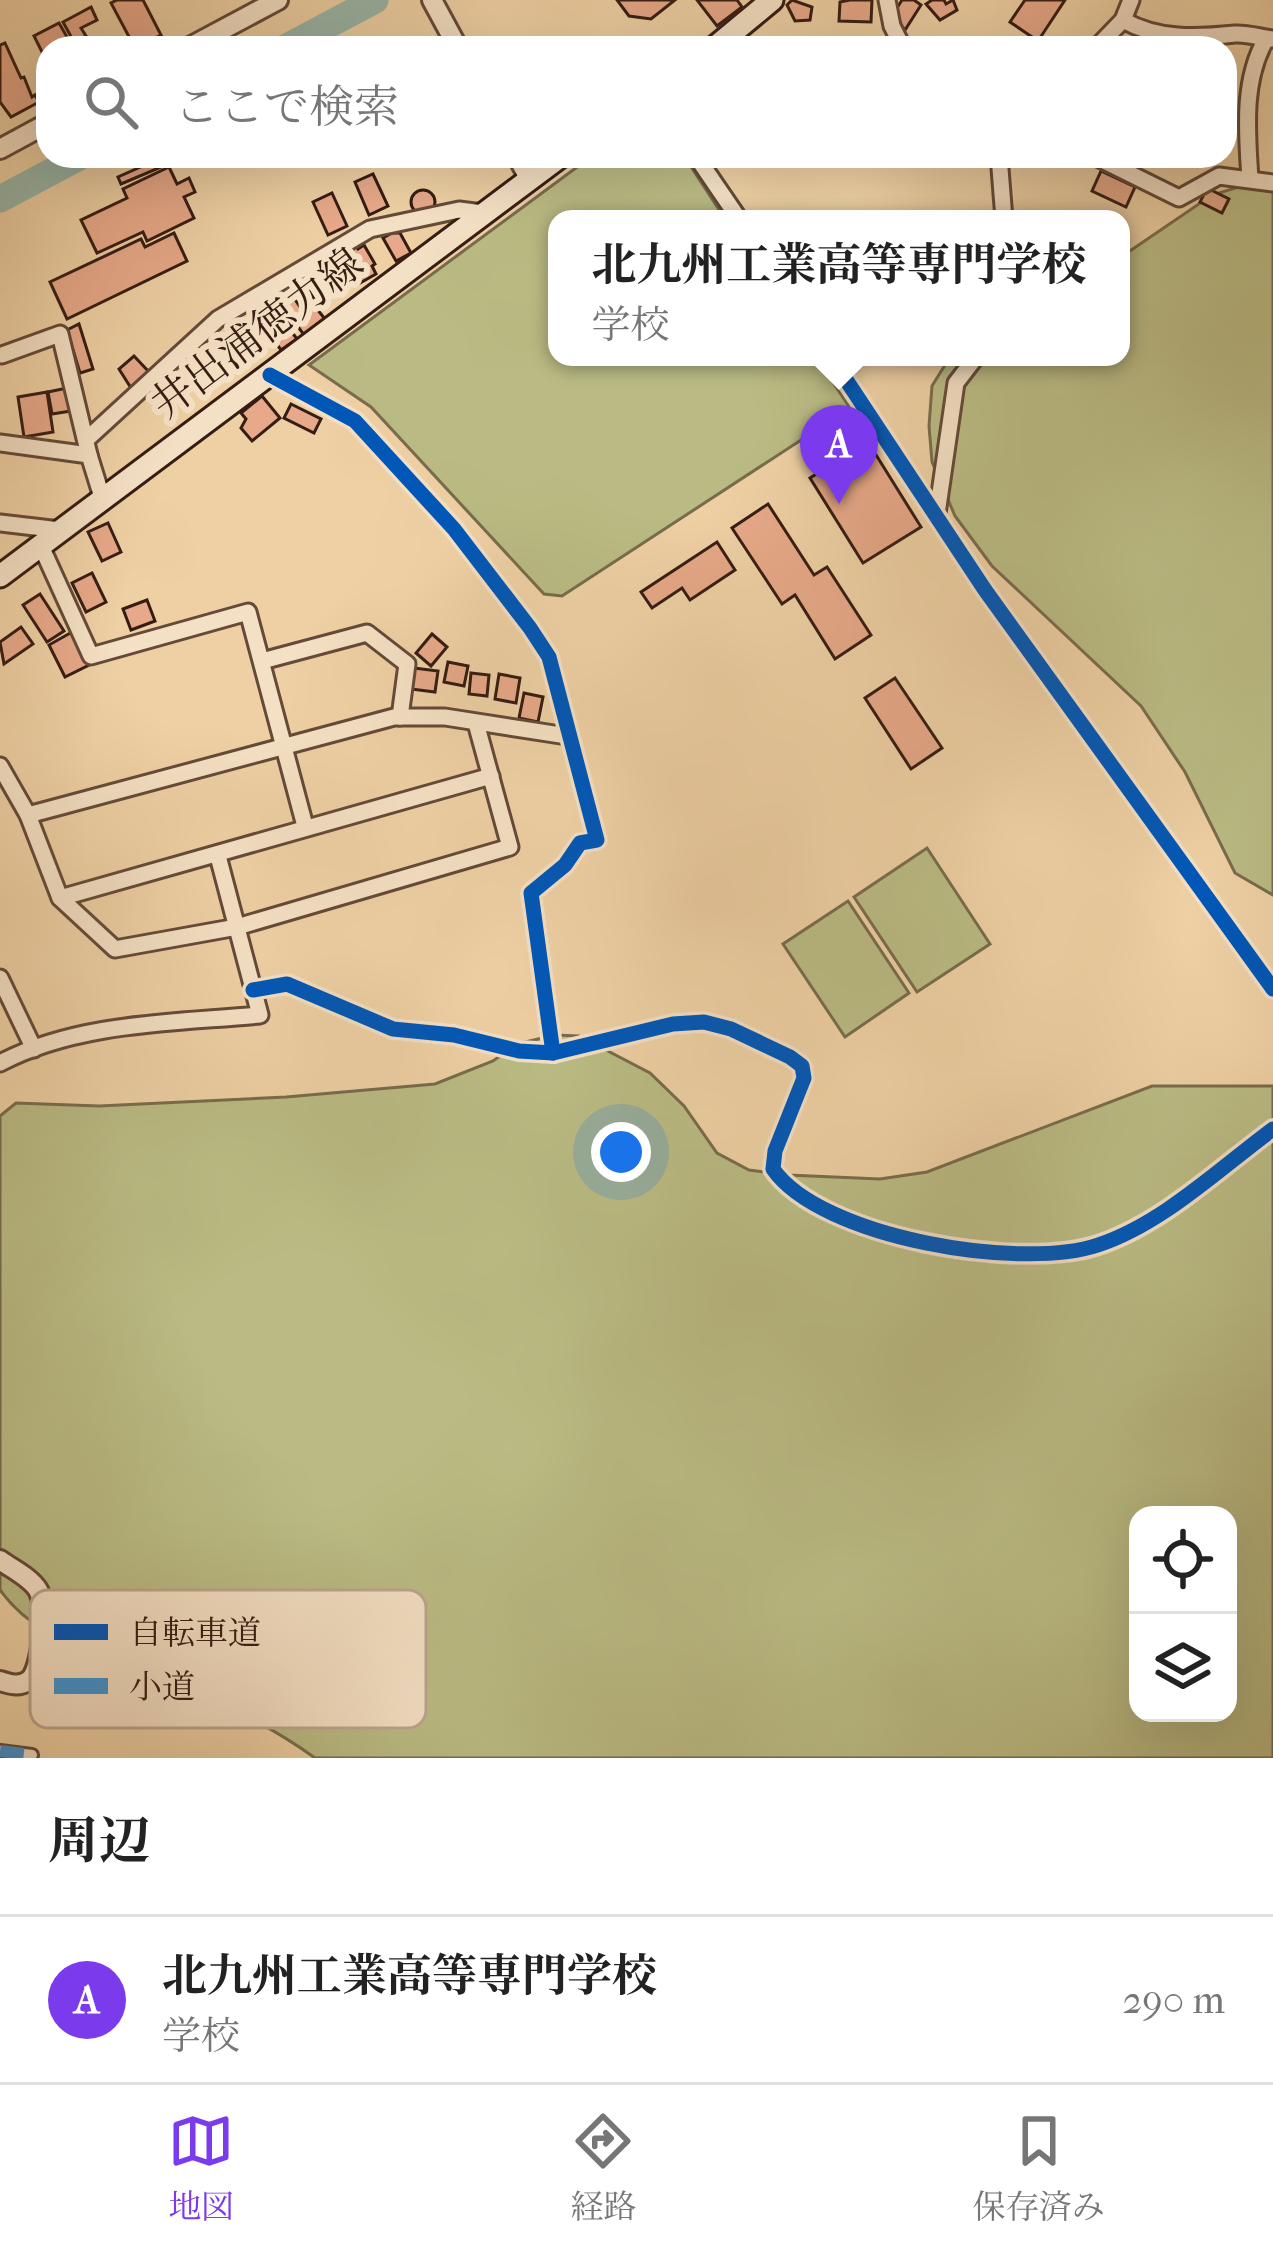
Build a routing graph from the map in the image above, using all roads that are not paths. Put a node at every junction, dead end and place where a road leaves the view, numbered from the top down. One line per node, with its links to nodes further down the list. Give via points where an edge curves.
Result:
1 (278, 0): 7 (street)
2 (432, 0): 8 (street)
3 (772, 0): 9 (main road)
4 (886, 0): 10 (street)
5 (1131, 0): 6 (street)
6 (1124, 20): 11 (street); 12 (street)
7 (210, 36)
8 (452, 36)
9 (736, 36)
10 (899, 36)
11 (1108, 36)
12 (1171, 36)
13 (1214, 36): 14 (street)
14 (1269, 39): 23 (street, via 1248,103)
15 (36, 130): 16 (street)
16 (0, 149)
17 (524, 168): 22 (street)
18 (544, 168): 22 (main road, 井出浦徳力線)
19 (704, 168): 25 (street)
20 (1000, 168): 26 (street)
21 (1118, 168): 23 (street, via 1179,198 1219,176)
22 (529, 178): 27 (main road, 井出浦徳力線)
23 (1250, 179): 24 (street)
24 (1273, 183)
25 (733, 210)
26 (1003, 210)
27 (483, 213): 31 (main road, 井出浦徳力線); 33 (street, via 459,210 370,230 218,319)
28 (2, 356): 33 (street, via 60,334)
29 (838, 366): 35 (street)
30 (969, 366): 35 (street, via 956,383)
31 (270, 375): 34 (main road, 井出浦徳力線); 43 (street, via 355,421 454,529 549,657)
32 (0, 443): 33 (street)
33 (87, 447): 34 (street)
34 (102, 496): 37 (main road, 井出浦徳力線)
35 (937, 514): 53 (street)
36 (0, 523): 37 (street)
37 (61, 530): 38 (main road, 井出浦徳力線)
38 (41, 546): 39 (main road, 井出浦徳力線); 40 (street, via 92,656 248,612)
39 (0, 576)
40 (262, 661): 41 (street, via 367,633 406,664); 44 (street)
41 (400, 717): 42 (street); 44 (street)
42 (476, 723): 43 (street); 46 (street)
43 (567, 736): 56 (street, via 597,840 580,843 531,892)
44 (286, 746): 47 (street); 48 (street)
45 (0, 766): 47 (street)
46 (491, 776): 48 (street); 51 (street, via 510,847)
47 (28, 815): 50 (street)
48 (305, 826): 49 (street)
49 (218, 856): 50 (street); 51 (street)
50 (61, 898): 51 (street, via 115,949)
51 (237, 927): 54 (street)
52 (0, 978): 55 (street)
53 (1273, 989)
54 (253, 990): 55 (street, via 260,1015 88,1032); 56 (street, via 287,984 393,1029)
55 (34, 1049): 57 (street)
56 (553, 1054): 58 (street, via 704,1022 790,1057 804,1078 775,1151 782,1182 896,1238 961,1249 1041,1254 1094,1247 1132,1231)
57 (0, 1063)
58 (1273, 1130)
59 (0, 1560): 60 (street)
60 (38, 1590)
61 (30, 1680): 62 (street)
62 (0, 1681)
63 (0, 1751): 64 (street)
64 (32, 1755)

